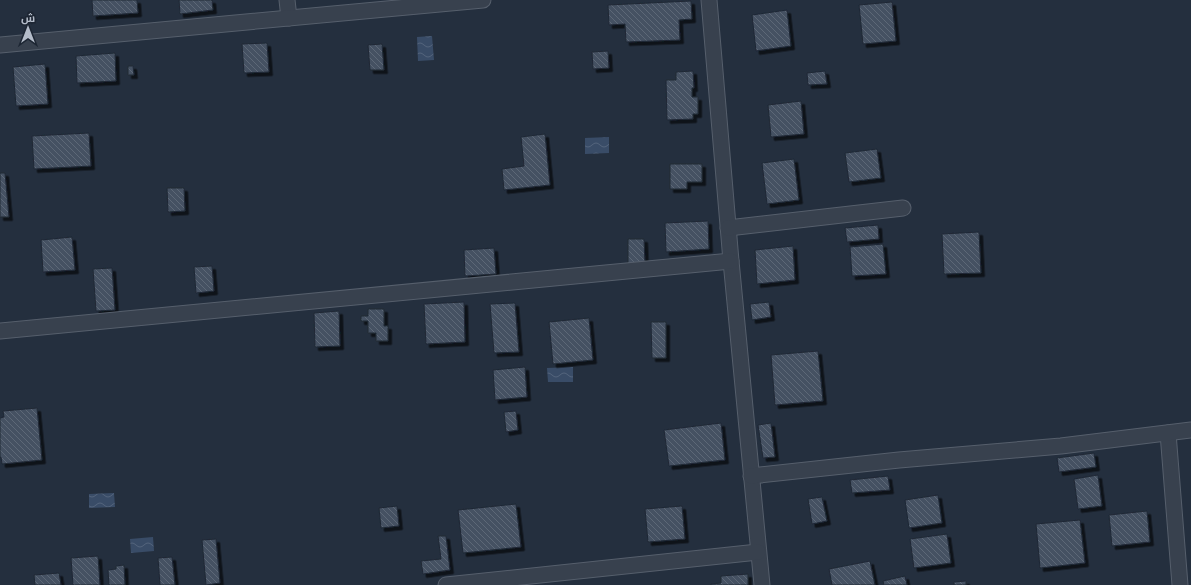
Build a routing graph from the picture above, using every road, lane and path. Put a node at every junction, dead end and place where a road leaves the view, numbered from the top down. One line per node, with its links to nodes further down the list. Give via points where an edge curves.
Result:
1 (287, 0): 4 (street)
2 (483, 0): 4 (street)
3 (709, 0): 7 (street)
4 (289, 18): 5 (street)
5 (0, 45)
6 (903, 208): 7 (street)
7 (728, 228): 8 (street)
8 (731, 261): 9 (street); 12 (street)
9 (0, 331)
10 (1191, 430): 11 (street)
11 (1168, 433): 12 (street); 17 (street)
12 (751, 476): 13 (street)
13 (758, 552): 15 (street); 16 (street)
14 (1191, 584): 17 (street)
15 (446, 585)
16 (762, 585)
17 (1181, 585)

